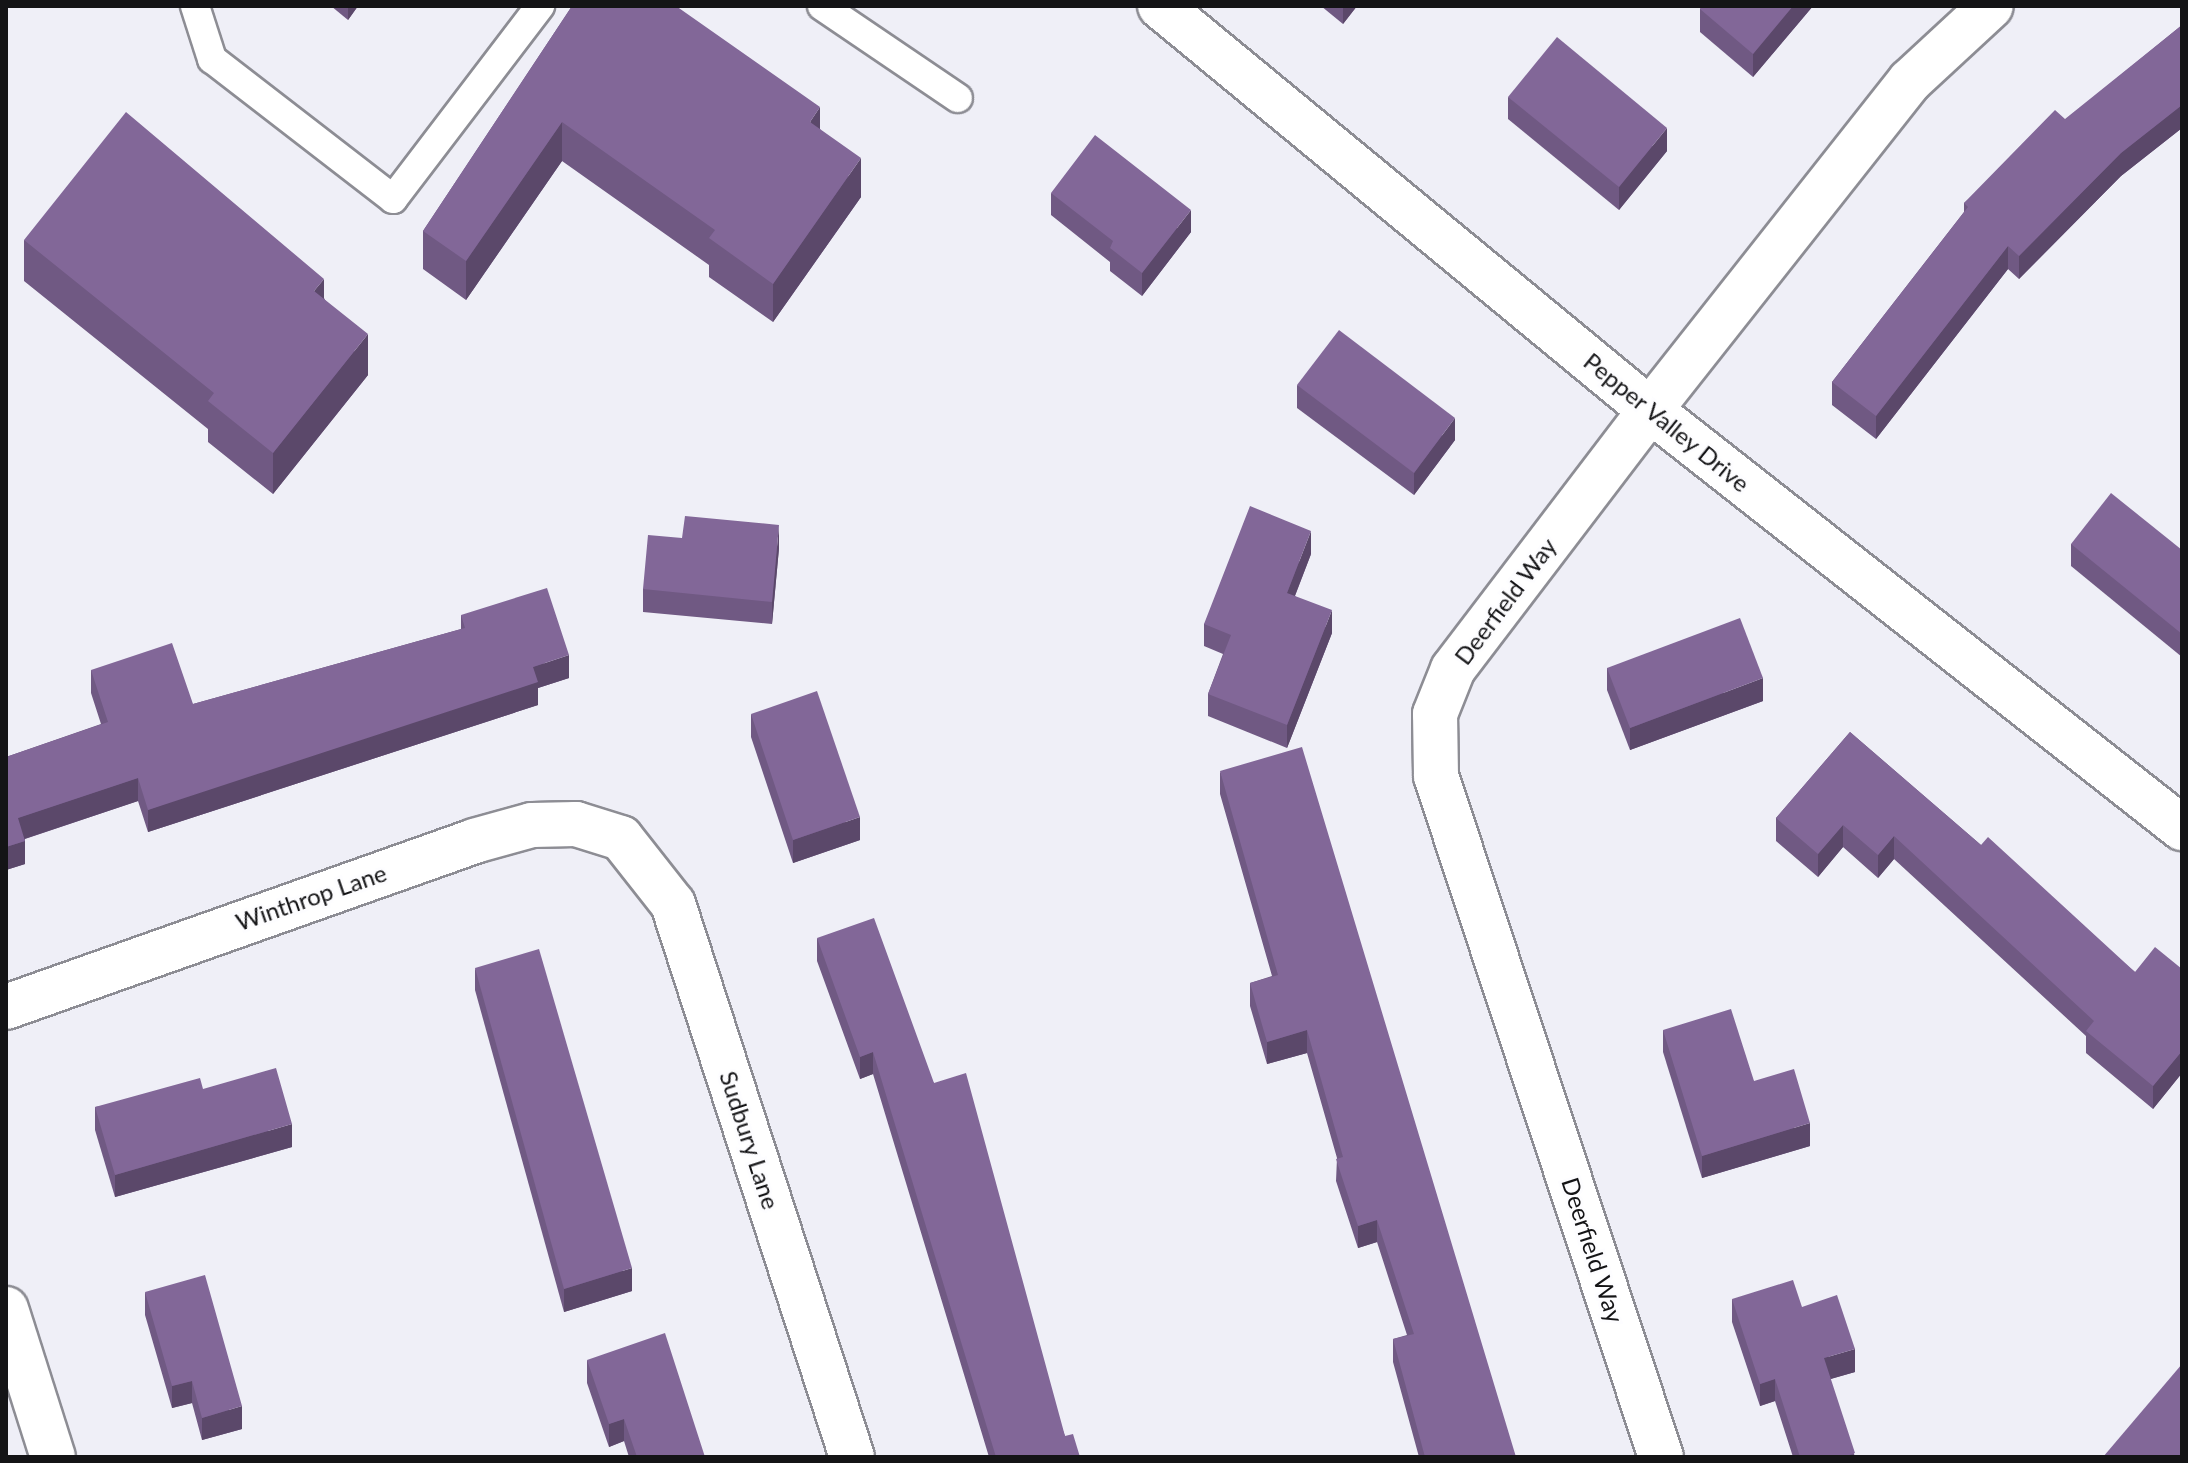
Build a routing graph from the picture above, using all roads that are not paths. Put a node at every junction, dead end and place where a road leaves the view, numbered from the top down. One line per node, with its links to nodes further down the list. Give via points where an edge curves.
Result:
1 (195, 6): 2 (lane, via 212,59 393,199)
2 (540, 6)
3 (822, 6): 6 (lane)
4 (1160, 6): 7 (street, Pepper Valley Drive)
5 (1991, 6): 7 (street, Deerfield Way, via 1910,81)
6 (958, 98)
7 (1650, 410): 8 (street, Pepper Valley Drive); 14 (street, Deerfield Way, via 1453,669 1431,747)
8 (2182, 828)
9 (621, 838): 10 (street, Winthrop Lane, via 576,824 489,837); 13 (street, Sudbury Lane, via 673,904)
10 (6, 1007)
11 (6, 1309): 12 (street)
12 (53, 1457)
13 (852, 1457)
14 (1661, 1457)

